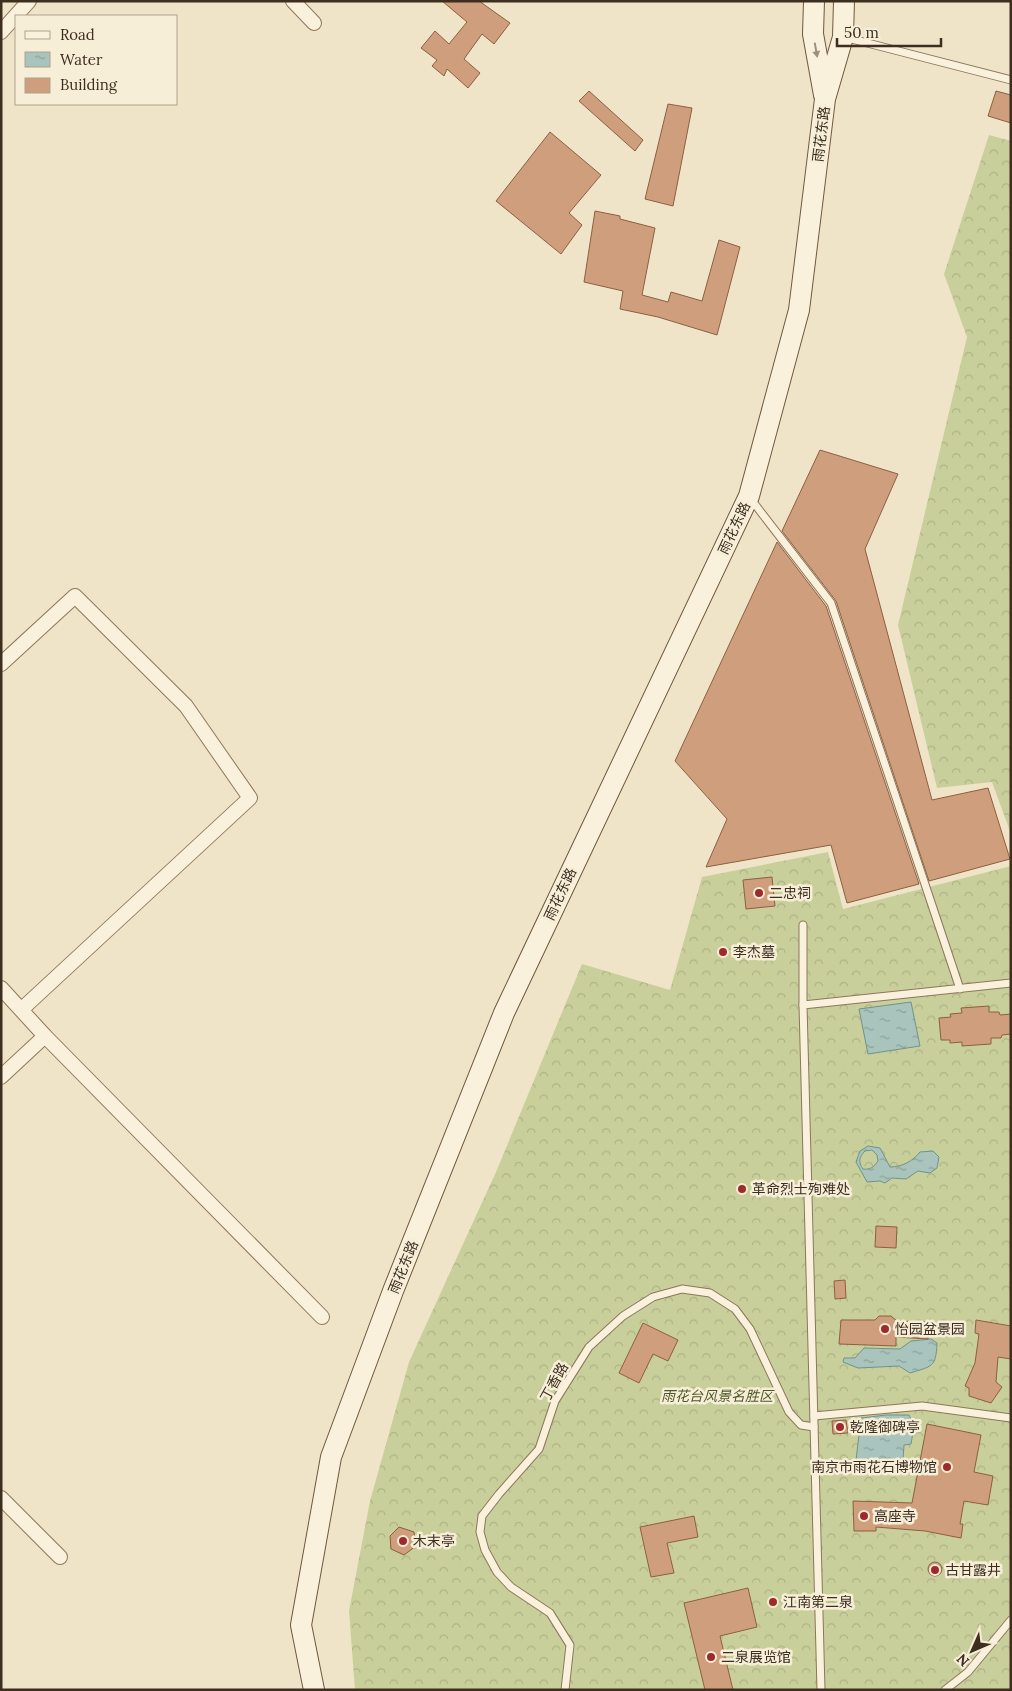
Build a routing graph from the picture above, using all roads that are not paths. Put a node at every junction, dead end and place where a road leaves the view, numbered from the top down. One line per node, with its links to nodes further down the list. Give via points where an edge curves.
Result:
1 (29, 1): 5 (street)
2 (293, 1): 7 (street)
3 (814, 1): 11 (main road, 雨花东路, one-way to 11, via 813,34)
4 (844, 1): 9 (main road, 雨花东路)
5 (16, 15)
6 (15, 16): 8 (street)
7 (314, 23)
8 (1, 32)
9 (843, 37): 10 (lane); 11 (main road, 雨花东路)
10 (1011, 80)
11 (825, 99): 12 (main road, 雨花东路, via 799,310)
12 (749, 496): 17 (lane, via 831,603); 29 (main road, 雨花东路, via 504,1013 392,1291 330,1457 301,1625)
13 (1, 664): 19 (street, via 75,596 186,706 250,798)
14 (803, 925): 18 (lane)
15 (1011, 984): 17 (lane)
16 (1, 988): 19 (street)
17 (960, 989): 18 (lane)
18 (803, 1004): 23 (lane)
19 (22, 1009): 20 (street)
20 (45, 1036): 21 (street); 22 (street)
21 (1, 1077)
22 (322, 1317)
23 (814, 1416): 24 (lane, via 922,1406); 25 (lane)
24 (1011, 1418)
25 (814, 1427): 30 (lane, 丁香路, via 801,1425 789,1412 750,1329 735,1309 710,1293 682,1289 653,1297 622,1316 589,1347 555,1401 539,1449 482,1516 480,1532 497,1572 511,1587 550,1613 570,1645); 31 (lane)
26 (1, 1498): 27 (street)
27 (60, 1556)
28 (1011, 1620): 32 (lane, via 968,1672)
29 (314, 1690)
30 (565, 1690)
31 (822, 1690)
32 (945, 1690)

